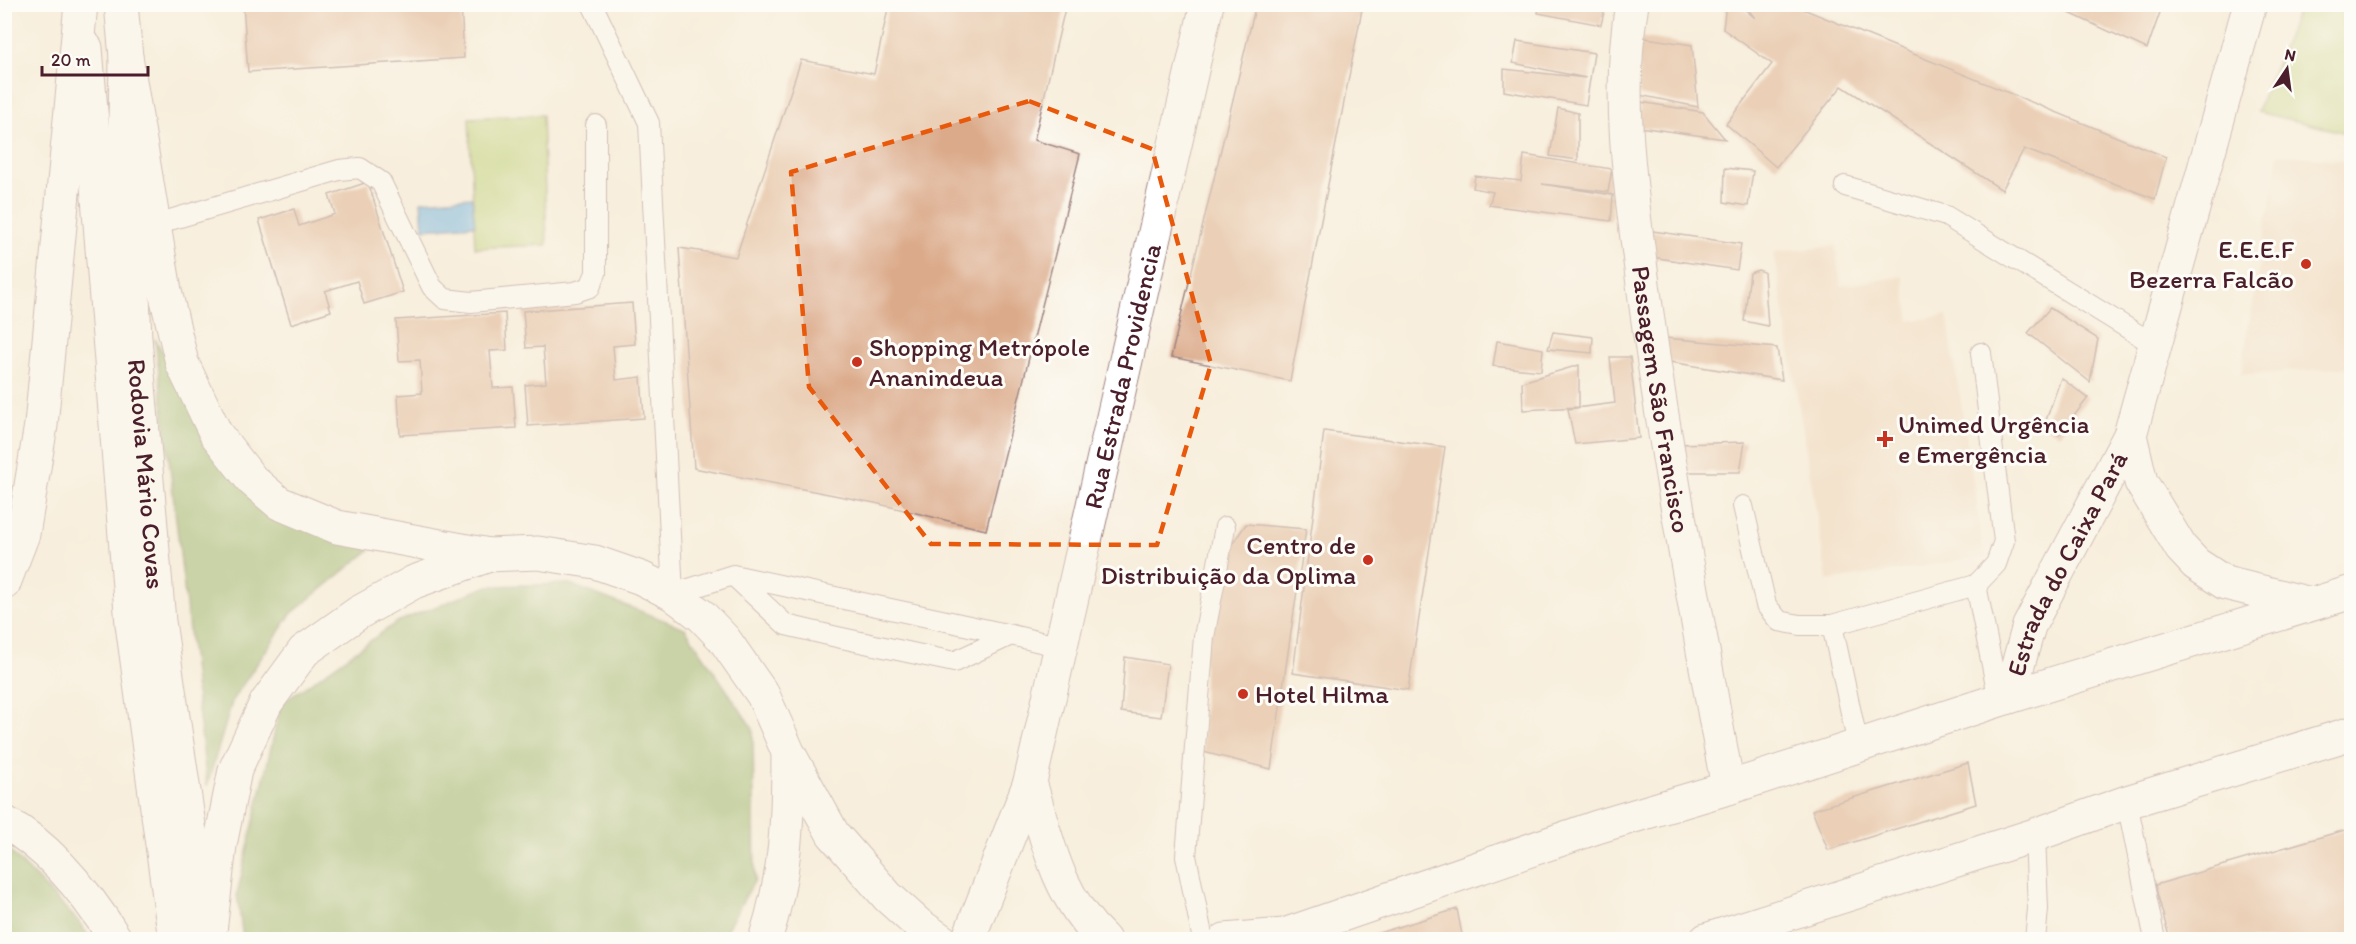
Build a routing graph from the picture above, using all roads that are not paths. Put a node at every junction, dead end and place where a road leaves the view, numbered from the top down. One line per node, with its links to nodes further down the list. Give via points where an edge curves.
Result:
1 (82, 4): 18 (main road, via 41,425 23,534); 37 (main road, Rodovia Mário Covas, via 132,624)
2 (121, 4): 7 (main road, Rodovia Mário Covas)
3 (592, 4): 21 (lane, via 649,123)
4 (1207, 4): 25 (main road, Rua Estrada Providencia)
5 (1632, 4): 31 (main road, Passagem São Francisco, via 1626,102 1632,199 1658,404)
6 (2250, 4): 11 (main road, Estrada do Caixa Pará)
7 (126, 57): 10 (main road); 38 (main road, Rodovia Mário Covas, via 125,125 135,338 159,622)
8 (596, 125): 10 (lane, via 596,273 590,287 575,292 471,302 445,299 432,287 381,182 360,168 339,170)
9 (1845, 186): 11 (lane, via 1946,216)
10 (153, 225): 16 (main road, via 182,363 216,434 252,480 279,503 337,527)
11 (2155, 345): 13 (main road, Estrada do Caixa Pará)
12 (1981, 353): 19 (lane, via 2004,541 1996,564)
13 (2130, 435): 22 (main road, Estrada do Caixa Pará, via 2141,482 2164,524 2196,564 2225,583); 26 (main road, Estrada do Caixa Pará, via 2029,626)
14 (1743, 506): 23 (lane, via 1766,605 1779,621)
15 (1225, 527): 43 (lane, via 1204,636 1186,856)
16 (489, 555): 21 (main road, via 538,553 595,562); 38 (main road, via 414,582 358,613 304,651 266,703 235,770)
17 (733, 574): 21 (lane); 24 (lane); 24 (lane, via 786,625 837,638 954,662)
18 (4, 583)
19 (1976, 585): 23 (lane); 26 (lane)
20 (2352, 592): 22 (main road)
21 (673, 594): 29 (main road, via 724,639 764,695)
22 (2311, 604): 26 (main road)
23 (1832, 625): 28 (lane)
24 (1011, 635): 25 (lane)
25 (1060, 647): 30 (main road, Rua Estrada Providencia)
26 (2004, 698): 28 (main road)
27 (2352, 733): 32 (main road)
28 (1858, 745): 31 (main road)
29 (788, 752): 39 (main road, via 788,829 778,898); 40 (main road, via 833,834 888,897)
30 (1030, 782): 41 (main road, Rua Estrada Providencia); 42 (main road, Rua Estrada Providencia, via 1060,882 1085,922)
31 (1728, 789): 35 (main road, via 1597,827)
32 (2127, 802): 34 (main road); 47 (lane)
33 (4, 822): 36 (main road, via 19,829 68,874)
34 (2035, 835): 45 (main road); 46 (lane)
35 (1278, 937): 44 (main road)
36 (116, 939)
37 (175, 939)
38 (207, 939)
39 (765, 939)
40 (941, 939)
41 (968, 939)
42 (1104, 939)
43 (1203, 939)
44 (1226, 939)
45 (1706, 939)
46 (2035, 939)
47 (2155, 939)

